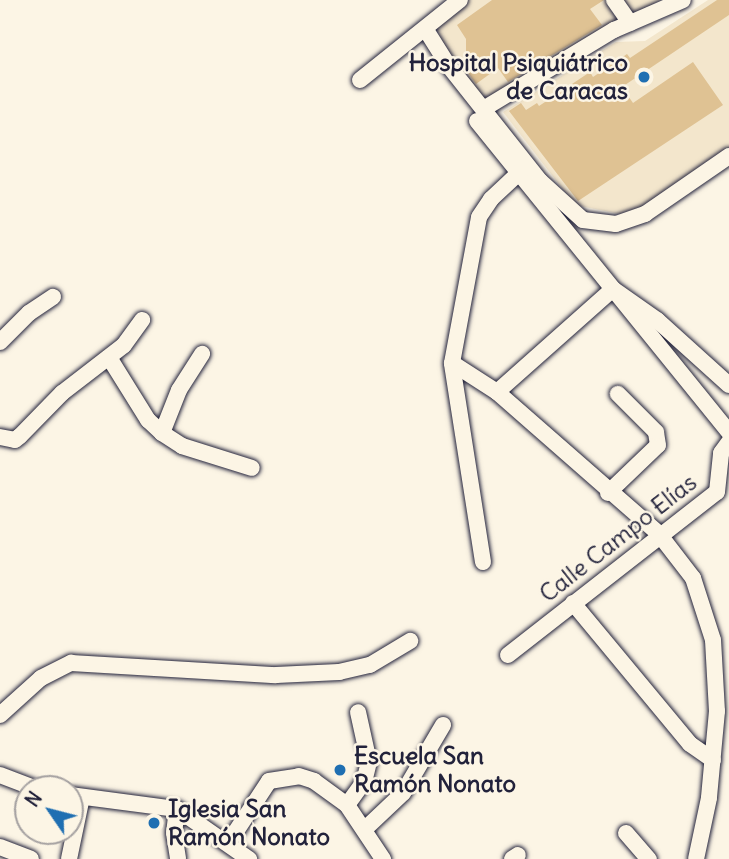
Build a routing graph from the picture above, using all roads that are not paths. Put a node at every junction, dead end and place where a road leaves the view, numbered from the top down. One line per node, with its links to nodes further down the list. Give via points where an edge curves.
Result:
1 (460, 0): 5 (street)
2 (614, 0): 4 (street)
3 (683, 0): 4 (street)
4 (630, 23): 7 (street)
5 (426, 30): 6 (street); 7 (street)
6 (360, 80)
7 (481, 115): 8 (street, via 558,201 583,220 600,225 645,214); 9 (street)
8 (729, 156)
9 (520, 172): 10 (street); 16 (street, via 479,217)
10 (613, 289): 17 (street, via 657,320); 18 (street); 20 (street)
11 (53, 298): 13 (street, via 29,313)
12 (142, 320): 15 (street)
13 (0, 342)
14 (202, 354): 21 (street, via 179,390)
15 (110, 359): 21 (street, via 148,420); 22 (street, via 62,393 15,440)
16 (452, 363): 18 (street); 27 (street)
17 (729, 385)
18 (497, 392): 25 (street)
19 (618, 394): 25 (street, via 656,432 658,445)
20 (729, 432)
21 (162, 433): 24 (street, via 182,446)
22 (0, 437)
23 (729, 442): 26 (street, Calle Campo Elías, via 721,453 717,492)
24 (252, 468)
25 (608, 493): 26 (street)
26 (659, 534): 28 (street, Calle Campo Elías); 34 (street, via 693,578 713,640 717,711)
27 (483, 562)
28 (573, 603): 30 (street, Calle Campo Elías); 34 (street, via 690,744)
29 (410, 641): 32 (street, via 370,665 339,672 276,676 71,663 41,678)
30 (508, 655)
31 (358, 712): 36 (street, via 369,762 363,782)
32 (0, 715)
33 (443, 725): 38 (street, via 403,793 384,816)
34 (713, 760): 47 (street)
35 (84, 797): 37 (street)
36 (347, 805): 38 (street); 40 (street, via 314,781 276,777)
37 (177, 809): 40 (street); 43 (street)
38 (366, 828): 45 (street, via 366,836)
39 (626, 833): 46 (street)
40 (229, 842): 44 (street)
41 (0, 847): 42 (street)
42 (31, 859)
43 (178, 859)
44 (249, 859)
45 (383, 859)
46 (649, 859)
47 (695, 859)

